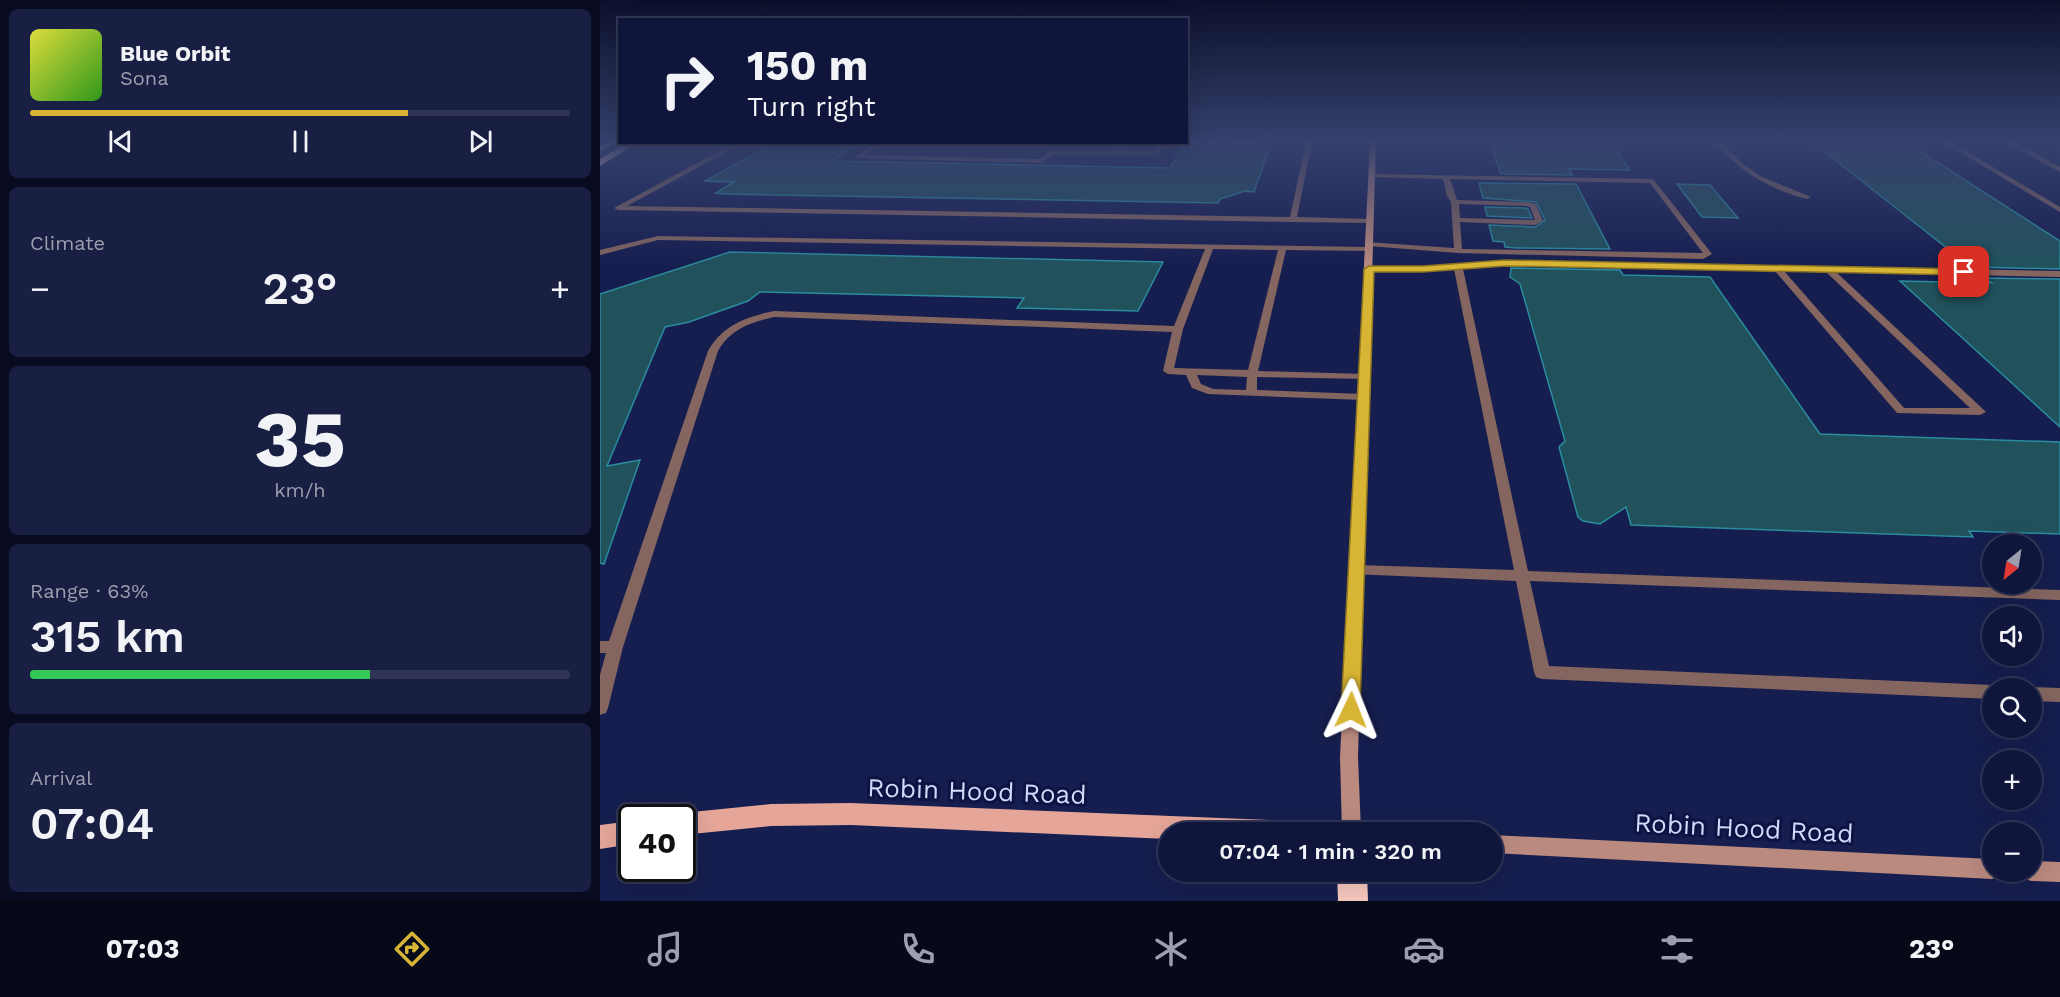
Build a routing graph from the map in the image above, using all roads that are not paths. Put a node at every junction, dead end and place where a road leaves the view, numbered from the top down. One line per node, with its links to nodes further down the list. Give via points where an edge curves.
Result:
1 (663, 184): 11 (street, via 618,208)
2 (1300, 184): 11 (street)
3 (1372, 184): 13 (street)
4 (1448, 184): 9 (street)
5 (1654, 184): 17 (street, via 1708,254)
6 (1766, 184): 8 (street)
7 (2016, 184): 10 (street)
8 (1807, 197)
9 (1455, 202): 12 (street); 12 (street, via 1527,204 1533,206 1539,221)
10 (2060, 210)
11 (1293, 220): 13 (street)
12 (1456, 220): 17 (street)
13 (1370, 221): 15 (street)
14 (1210, 246): 16 (street); 18 (street, via 658,238); 24 (street)
15 (1369, 246): 16 (street); 17 (street); 21 (street)
16 (1283, 247): 26 (street)
17 (1458, 251)
18 (600, 253)
19 (1458, 266): 20 (street, via 1505,263); 21 (street); 31 (street)
20 (1777, 268): 22 (street); 22 (street, via 1901,411 1980,412)
21 (1369, 269): 27 (street)
22 (1828, 269): 23 (street)
23 (2060, 274)
24 (1178, 329): 25 (street, via 1168,371); 33 (street, via 774,314 734,327 718,339 713,351)
25 (1190, 372): 26 (street); 28 (street, via 1196,386 1212,392)
26 (1252, 374): 27 (street); 28 (street)
27 (1365, 378): 29 (street)
28 (1251, 393): 29 (street)
29 (1363, 397): 30 (street)
30 (1357, 570): 31 (street); 38 (street, via 1349,757)
31 (1522, 575): 32 (street); 34 (street, via 1542,672)
32 (2060, 595)
33 (607, 647): 37 (street)
34 (1982, 692)
35 (2042, 694): 36 (street)
36 (2060, 695)
37 (600, 708)
38 (1351, 822)
39 (696, 823): 40 (main road, Robin Hood Road, via 771,815 851,814)
40 (1158, 827)
41 (618, 834): 42 (main road)
42 (600, 837)
43 (1503, 845): 44 (street, Robin Hood Road)
44 (1982, 868)
45 (2042, 871): 46 (street)
46 (2060, 872)
47 (1352, 882): 48 (highway)
48 (1353, 901)

